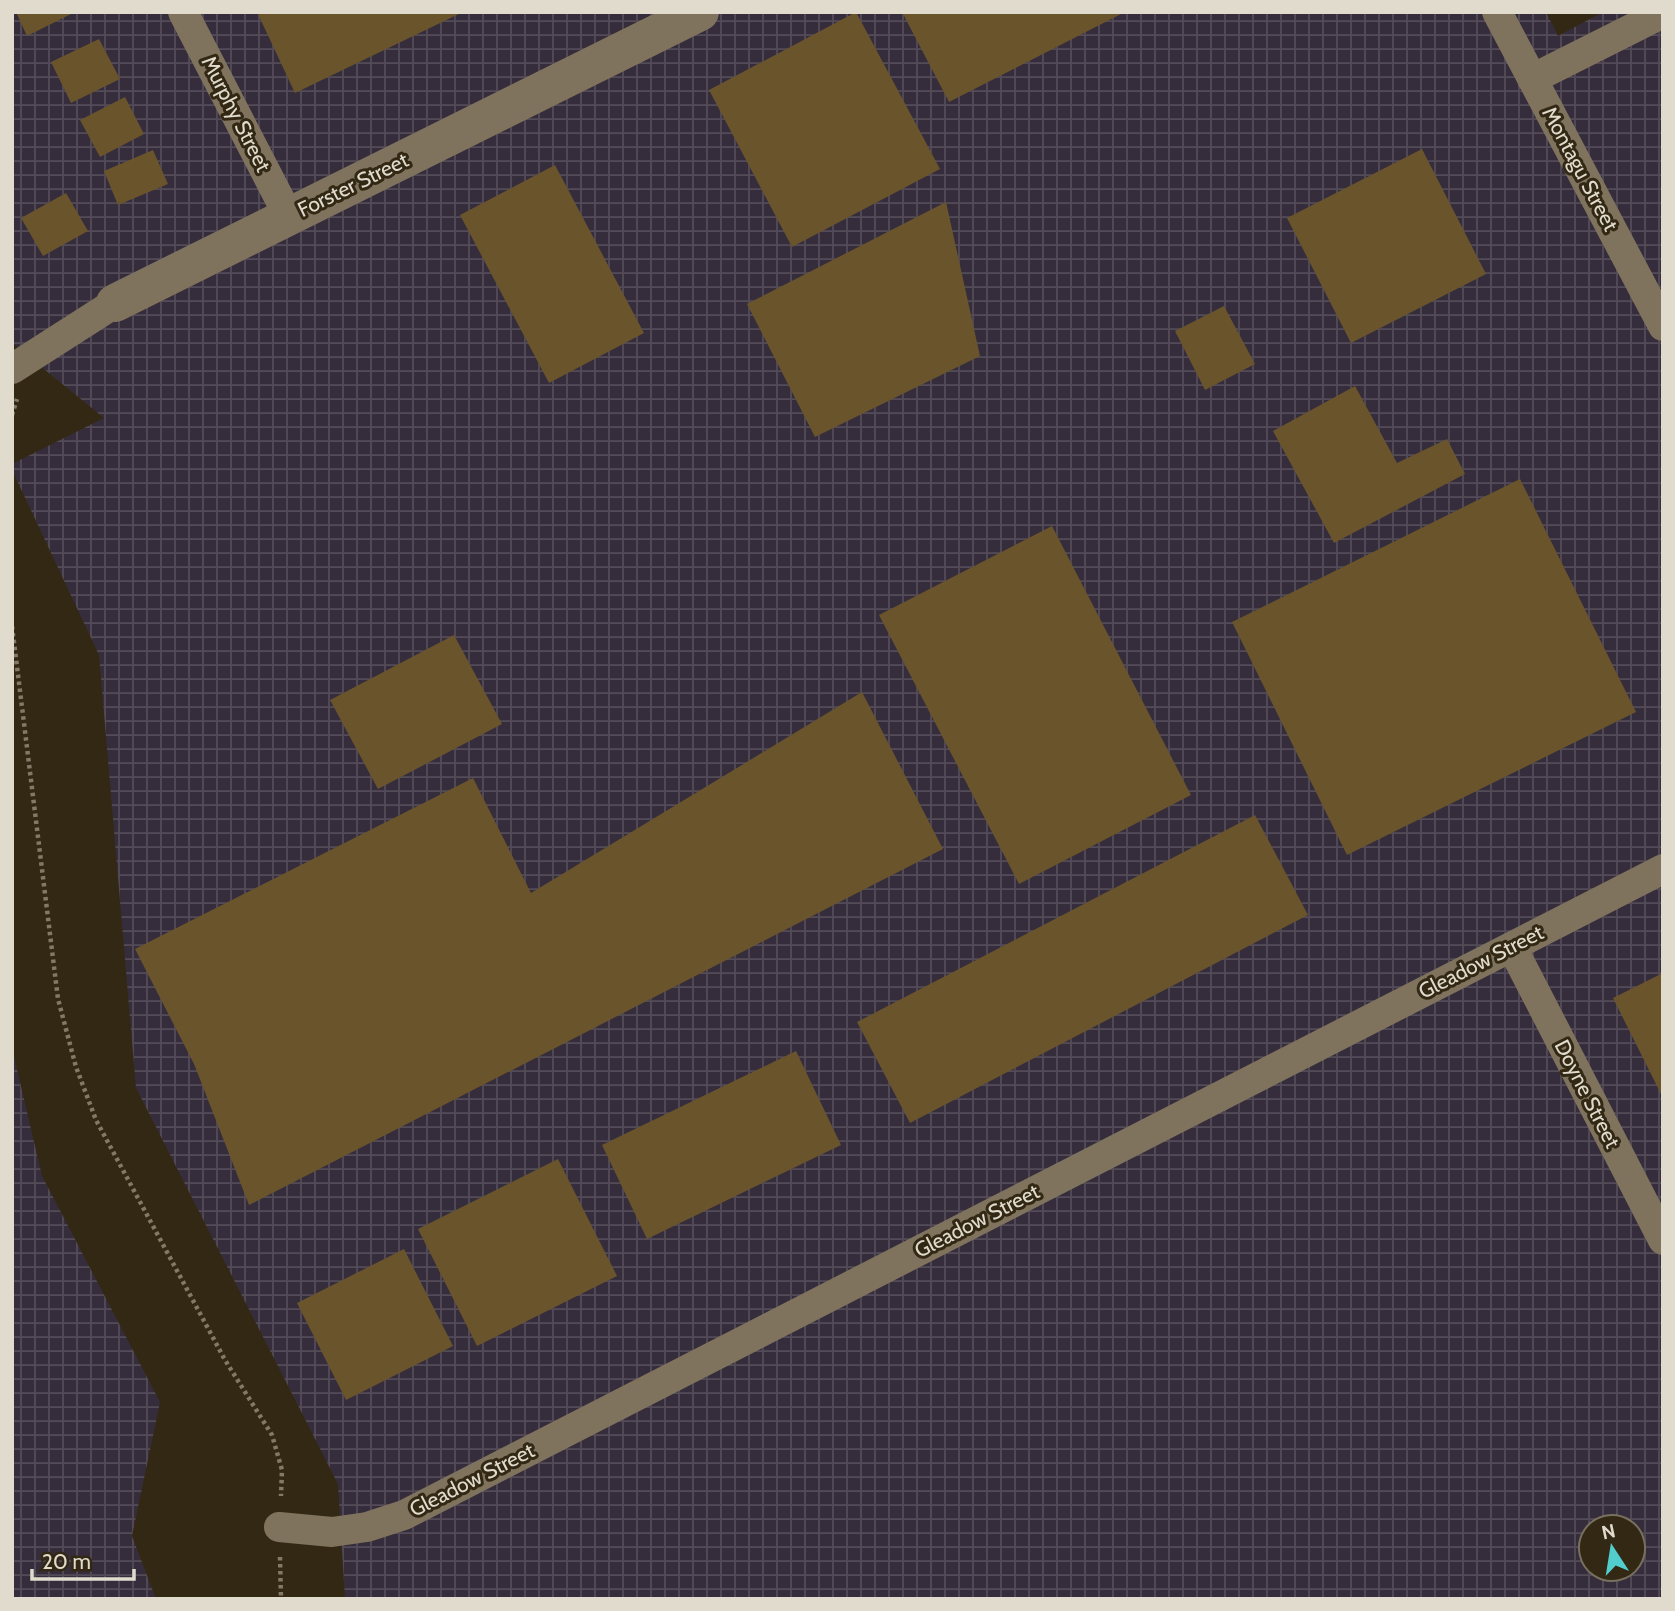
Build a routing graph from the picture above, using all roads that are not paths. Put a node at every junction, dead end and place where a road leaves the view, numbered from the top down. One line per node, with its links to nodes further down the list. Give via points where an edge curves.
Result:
1 (183, 12): 6 (street, Murphy Street)
2 (700, 12): 6 (street, Forster Street)
3 (1497, 12): 5 (street, Montagu Street)
4 (1663, 13): 5 (street)
5 (1532, 79): 8 (street, Montagu Street)
6 (289, 217): 7 (street, Forster Street)
7 (115, 303): 9 (street, Forster Street)
8 (1663, 326)
9 (12, 369)
10 (1663, 869): 11 (street, Gleadow Street)
11 (1512, 947): 12 (street, Doyne Street); 13 (street, Gleadow Street, via 404,1515 332,1532)
12 (1663, 1240)
13 (279, 1527)

